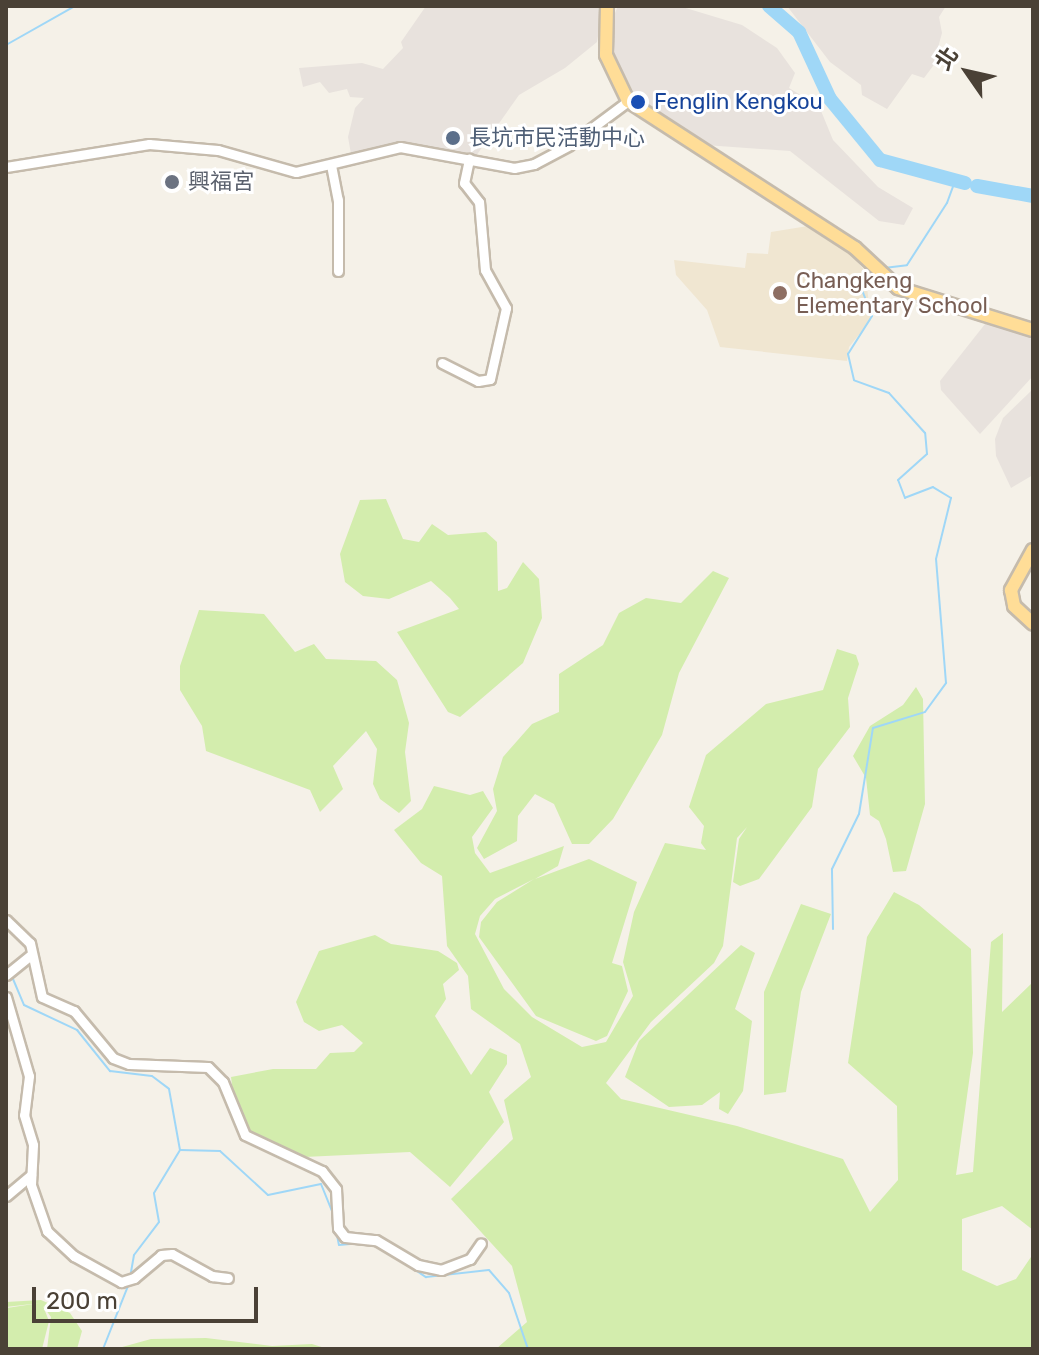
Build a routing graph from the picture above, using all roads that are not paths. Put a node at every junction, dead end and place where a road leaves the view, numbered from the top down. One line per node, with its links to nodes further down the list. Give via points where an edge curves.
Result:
1 (607, 6): 2 (main road, via 606,55)
2 (628, 101): 3 (street, via 534,164 514,168); 7 (main road, via 855,248 898,288)
3 (469, 159): 4 (street, via 400,147); 8 (street, via 464,183 479,202 485,270 506,308 490,379 478,381)
4 (331, 165): 5 (street, via 296,172 218,150 149,144); 6 (street, via 338,200)
5 (6, 167)
6 (338, 271)
7 (1033, 330)
8 (442, 363)
9 (1033, 550): 10 (main road, via 1011,590 1014,606)
10 (1033, 624)
11 (6, 920): 12 (street, via 30,943)
12 (32, 954): 13 (street); 17 (street, via 42,997 74,1011 113,1058 129,1064 208,1067 223,1082 245,1135 322,1171 336,1189 338,1228 345,1237 376,1240 418,1265 441,1270 470,1259)
13 (6, 975)
14 (6, 997): 15 (street, via 29,1076 24,1115 33,1145)
15 (31, 1175): 16 (street); 18 (street, via 47,1231 74,1256 121,1282 161,1255 172,1254 212,1276)
16 (6, 1196)
17 (481, 1243)
18 (228, 1278)

